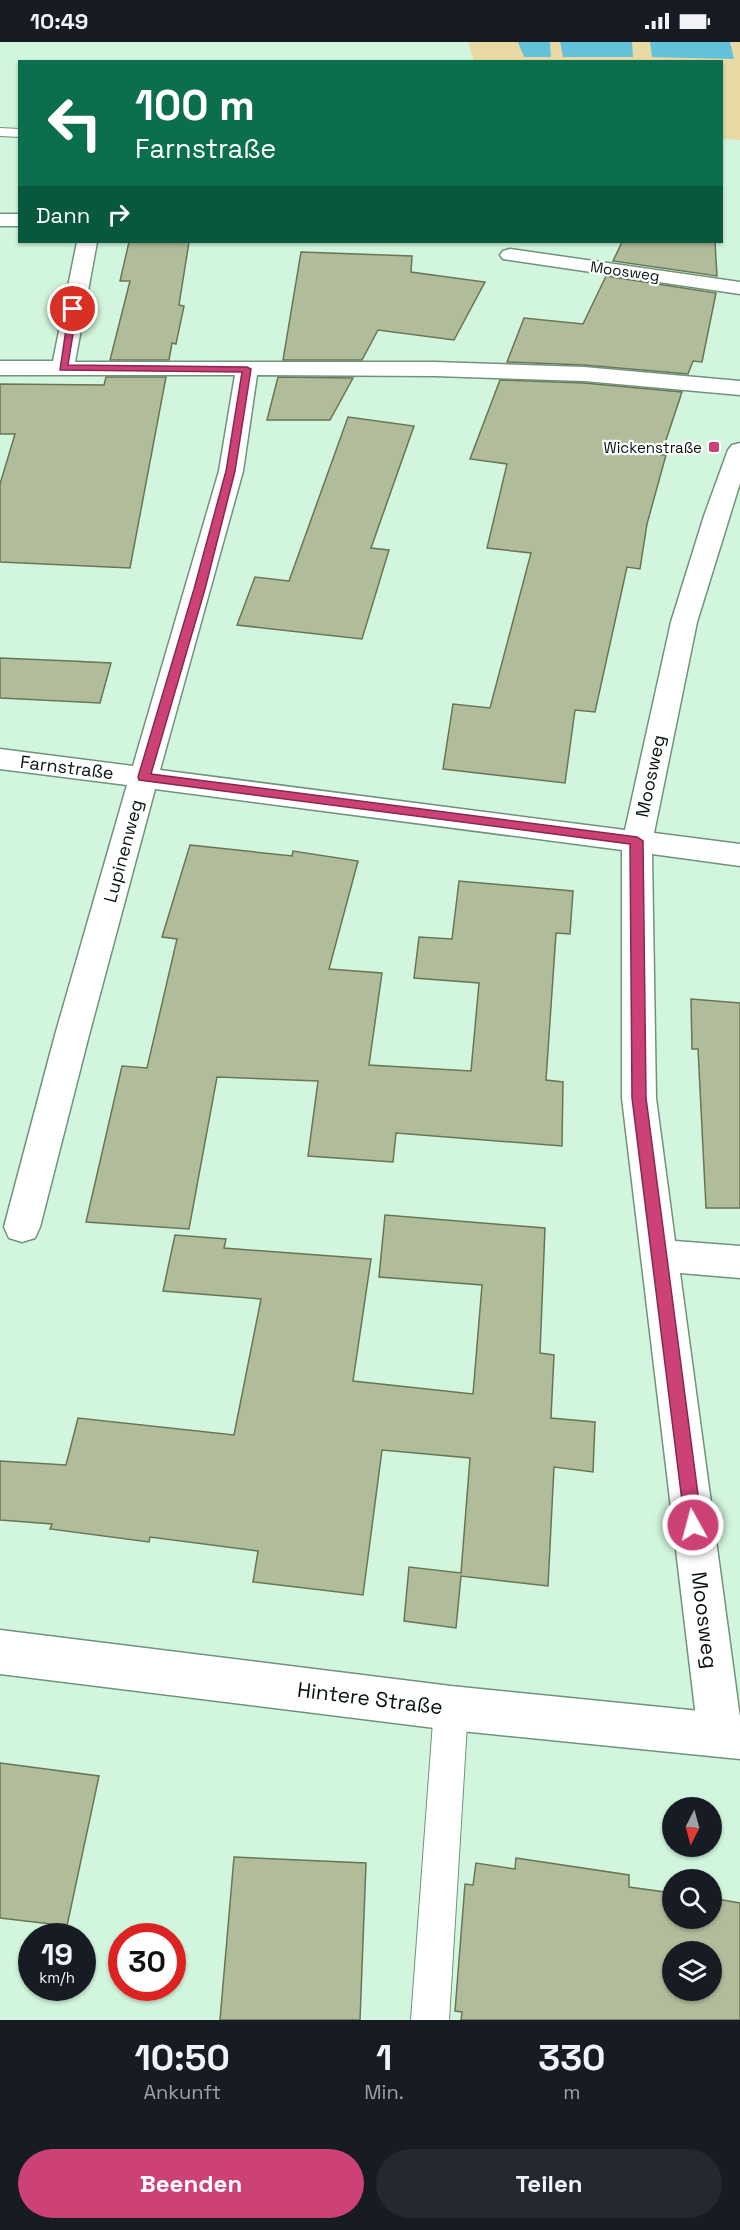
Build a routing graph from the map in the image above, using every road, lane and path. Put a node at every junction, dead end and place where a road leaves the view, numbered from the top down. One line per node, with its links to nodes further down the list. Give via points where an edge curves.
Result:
1 (0, 132): 2 (lane)
2 (18, 133)
3 (0, 220): 4 (street)
4 (18, 220)
5 (87, 243): 9 (street)
6 (510, 255): 7 (street, Moosweg)
7 (740, 288)
8 (0, 368): 9 (street)
9 (63, 368): 10 (street)
10 (247, 369): 11 (street, via 561,373); 14 (street, Lupinenweg, via 231,471)
11 (740, 388)
12 (740, 450): 15 (street, Moosweg, via 684,622)
13 (0, 759): 14 (street, Farnstraße)
14 (144, 777): 15 (street, Farnstraße); 17 (street, Lupinenweg)
15 (637, 841): 16 (street, Farnstraße); 18 (street, Moosweg, via 639,1098)
16 (740, 855)
17 (22, 1227)
18 (659, 1256): 19 (street); 22 (street, Moosweg)
19 (740, 1262)
20 (0, 1652): 21 (street, Hintere Straße)
21 (450, 1708): 22 (street, Hintere Straße); 23 (lane)
22 (730, 1736)
23 (430, 2020)

